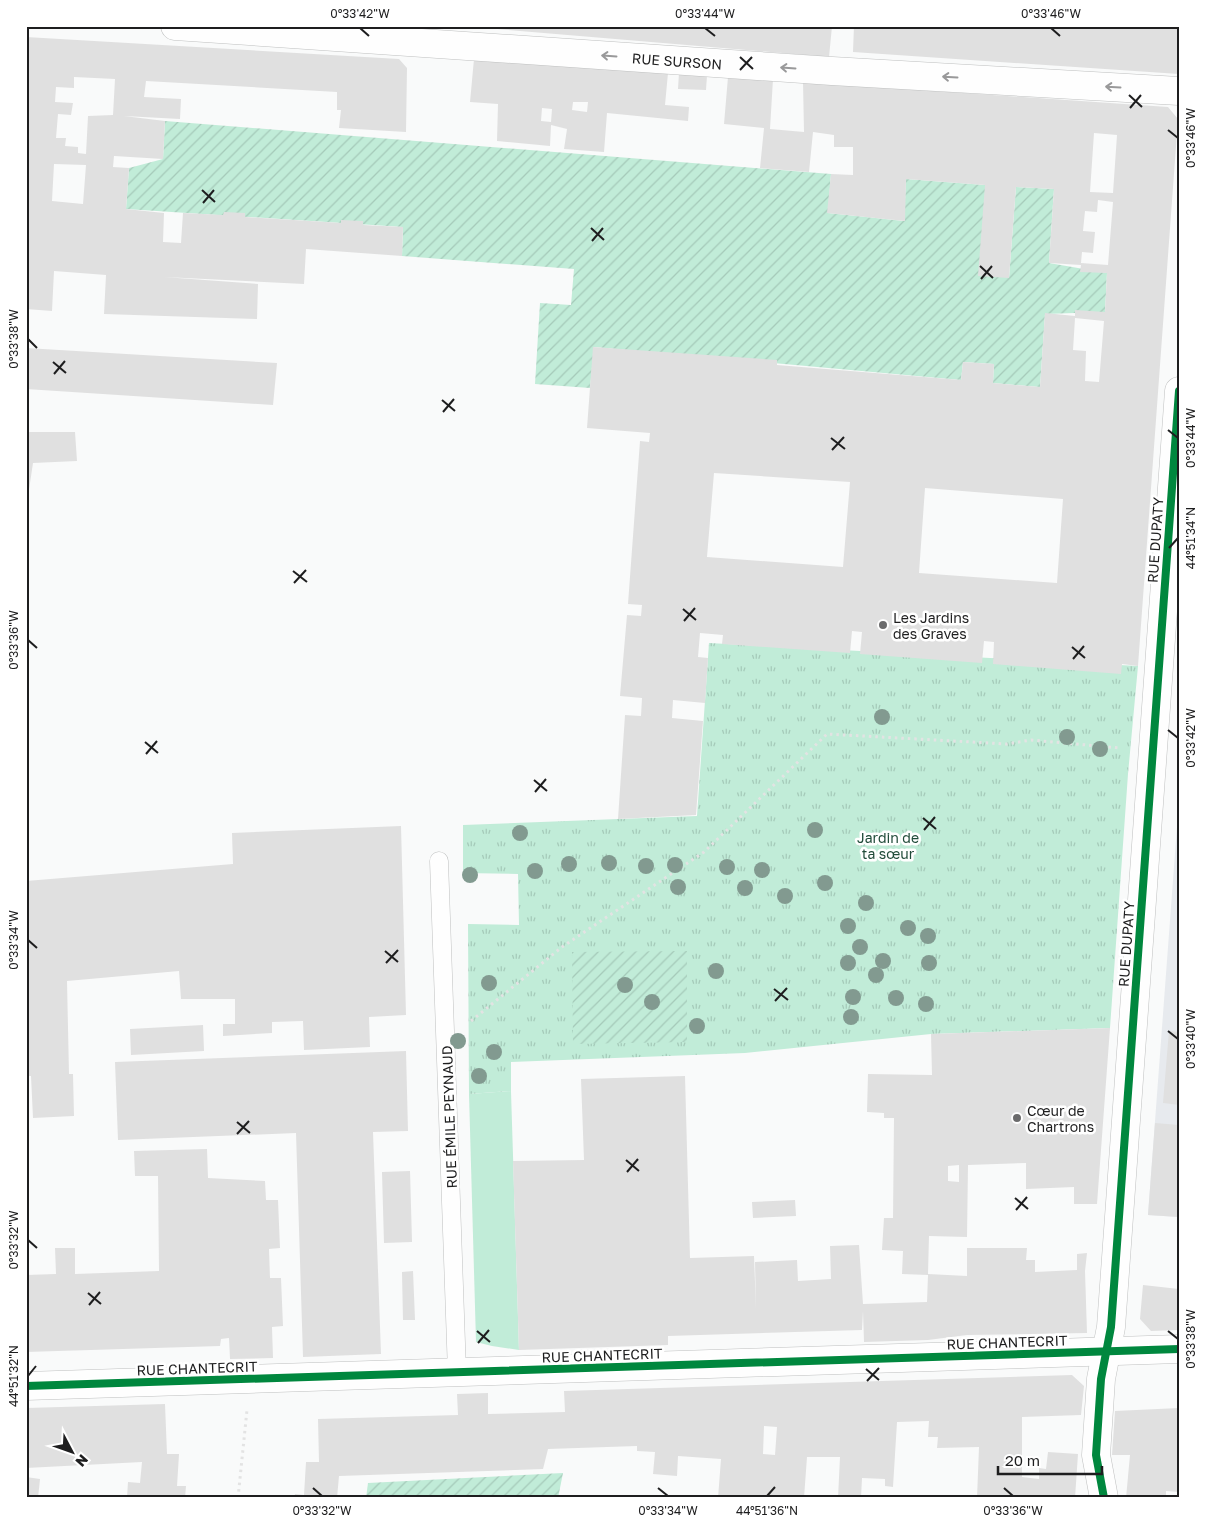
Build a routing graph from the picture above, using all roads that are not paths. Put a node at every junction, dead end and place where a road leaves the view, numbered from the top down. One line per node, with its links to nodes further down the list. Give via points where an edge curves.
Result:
1 (175, 26): 2 (street, RUE SURSON, one-way to 1, via 783,68)
2 (1179, 91)
3 (1179, 391): 6 (street, RUE DUPATY, via 1111,1327)
4 (439, 861): 7 (lane, RUE ÉMILE PEYNAUD)
5 (1179, 1349): 6 (street, RUE CHANTECRIT)
6 (1106, 1351): 7 (street, RUE CHANTECRIT); 9 (street, RUE DUPATY, via 1096,1455)
7 (458, 1372): 8 (street, RUE CHANTECRIT)
8 (26, 1386)
9 (1104, 1498)

